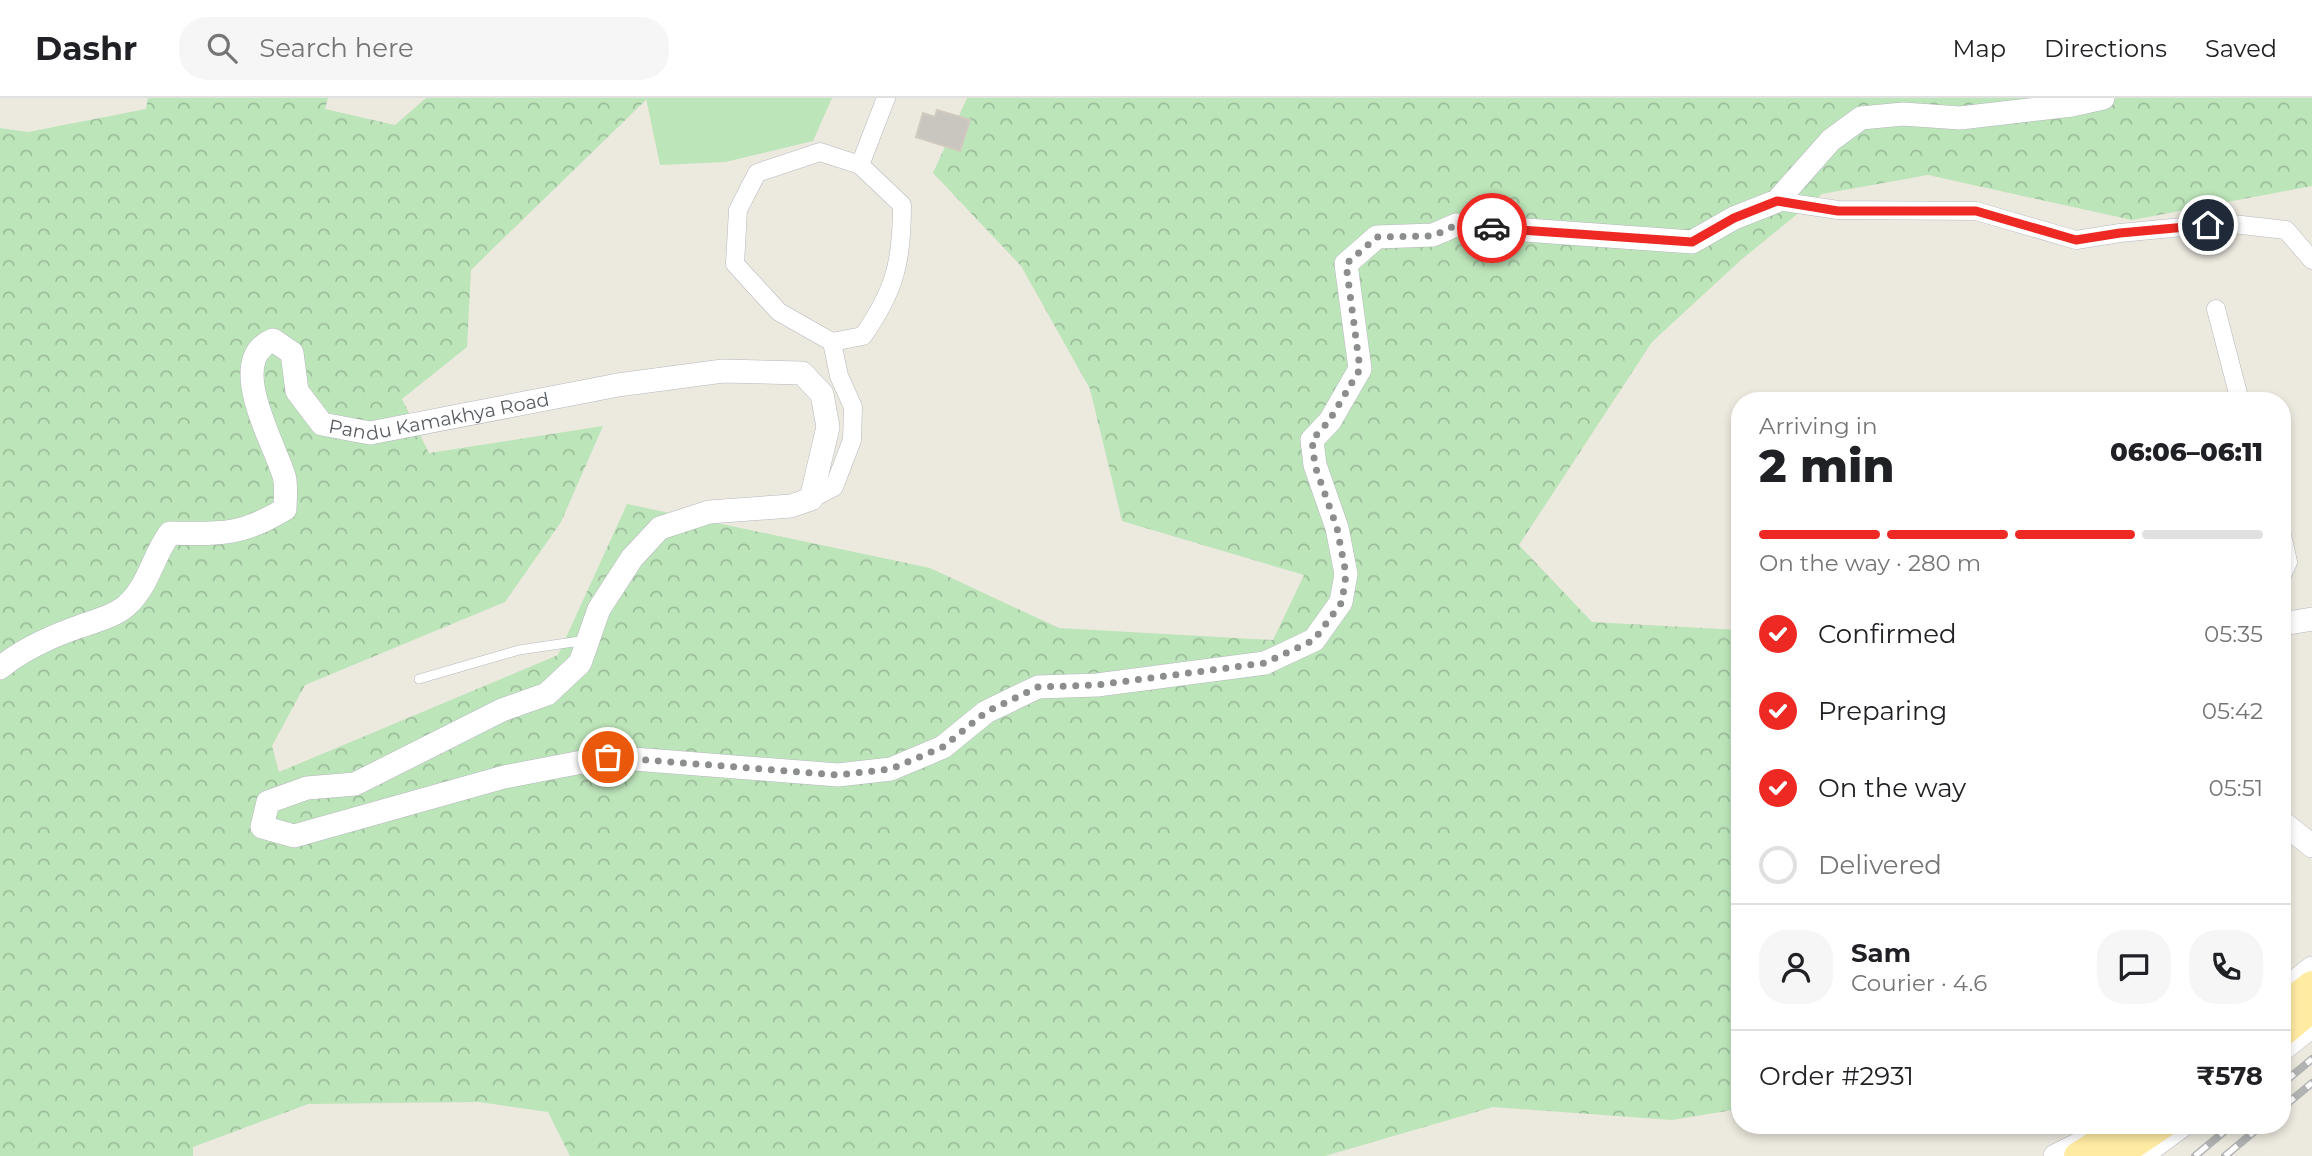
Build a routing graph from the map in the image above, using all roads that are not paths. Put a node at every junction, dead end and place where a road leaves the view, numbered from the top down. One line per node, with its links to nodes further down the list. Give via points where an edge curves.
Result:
1 (886, 98): 3 (street)
2 (2103, 98): 4 (street, via 1960,118 1903,114 1860,118 1831,140)
3 (860, 165): 7 (street, via 902,205 902,248 886,302 863,336); 7 (street, via 820,152 757,173 738,210 735,264 779,312)
4 (1777, 201): 5 (street, via 1838,211 1976,211 2076,240 2224,223 2247,225 2286,230); 12 (street, via 1692,242 1456,225 1433,236 1377,237 1346,264 1360,369 1312,440 1346,574 1342,602 1314,640 1265,663 1097,685 1038,687 986,712 943,747 891,769 838,775 608,757 504,777 294,836 262,827 268,802 307,788 355,784 502,710 547,694 580,663)
5 (2311, 257)
6 (2216, 309): 8 (street)
7 (832, 342): 9 (street, via 839,376 853,407 852,440 834,487)
8 (2238, 392)
9 (811, 499): 12 (street, via 791,506 709,512 660,528 632,558 599,609); 13 (street, Pandu Kamakhya Road, via 828,427 822,394 802,373 723,371 618,385 370,433 322,424 298,391 292,353 272,340 262,344 255,356 256,406 285,477 285,509 227,534 170,533 157,550 145,585 124,608 53,636)
10 (2312, 620): 11 (street)
11 (2291, 622)
12 (589, 640): 14 (lane, via 519,650)
13 (0, 668)
14 (419, 679)
15 (2291, 829): 16 (street)
16 (2312, 846)
17 (2312, 968): 18 (street)
18 (2291, 985)
19 (2312, 985): 20 (main road)
20 (2291, 1001)
21 (2312, 1008): 22 (main road)
22 (2291, 1026)
23 (2312, 1026): 24 (street)
24 (2291, 1043)
25 (2094, 1134): 29 (street)
26 (2113, 1134): 30 (main road)
27 (2149, 1134): 31 (main road)
28 (2171, 1134): 32 (street)
29 (2055, 1156)
30 (2078, 1156)
31 (2116, 1156)
32 (2141, 1156)

